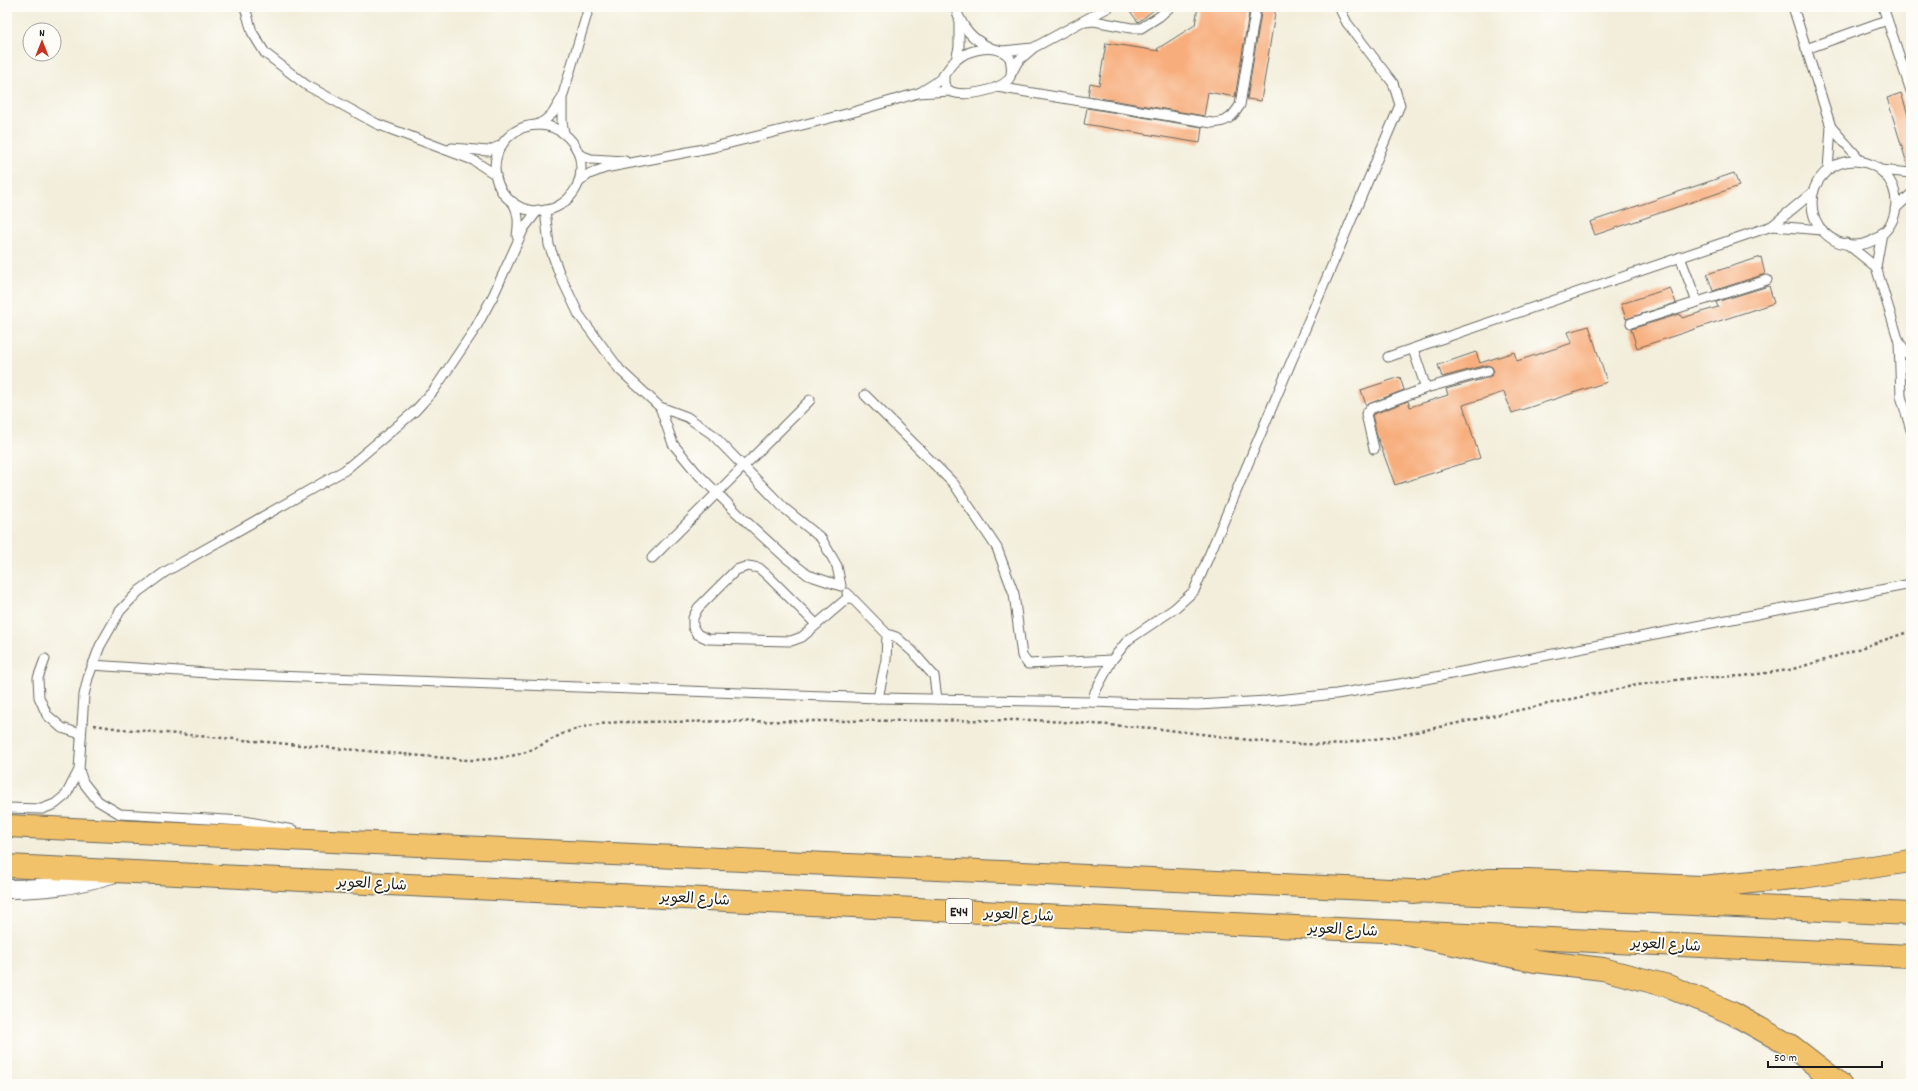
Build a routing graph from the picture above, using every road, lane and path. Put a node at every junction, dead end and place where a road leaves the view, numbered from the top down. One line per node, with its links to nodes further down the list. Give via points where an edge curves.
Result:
1 (245, 7): 30 (lane, via 252,32 266,53 306,85 377,124)
2 (589, 7): 26 (lane)
3 (955, 7): 10 (lane)
4 (1109, 7): 12 (lane)
5 (1170, 7): 12 (lane, via 1142,28 1094,21)
6 (1256, 7): 22 (lane, via 1240,105 1232,118 1222,122 1212,123)
7 (1339, 7): 76 (lane, via 1347,23 1393,83 1400,105 1194,591 1174,609 1128,640)
8 (1793, 7): 15 (lane)
9 (1883, 7): 11 (lane)
10 (959, 19): 13 (lane, via 975,40); 17 (lane, via 960,47)
11 (1887, 20): 15 (lane); 21 (lane)
12 (1082, 22): 14 (lane)
13 (991, 48): 16 (lane); 17 (lane)
14 (1033, 48): 16 (lane); 20 (lane, via 1018,61)
15 (1806, 49): 28 (lane)
16 (1002, 51): 20 (lane, via 1010,58)
17 (956, 60): 19 (lane)
18 (1911, 67): 21 (lane)
19 (944, 75): 23 (lane, via 944,84); 25 (lane)
20 (1010, 75): 22 (lane, via 1006,82)
21 (1907, 79): 24 (lane)
22 (997, 87): 23 (lane, via 962,95)
23 (950, 91): 25 (lane)
24 (1911, 91)
25 (918, 93): 33 (lane, via 835,117)
26 (562, 98): 27 (lane, via 549,117); 29 (lane)
27 (537, 125): 29 (lane, via 551,127); 31 (lane, via 523,127 511,134)
28 (1831, 127): 34 (lane); 35 (lane)
29 (564, 133): 32 (lane)
30 (435, 145): 31 (lane, via 480,151 496,149); 38 (lane, via 473,160)
31 (502, 145): 38 (lane, via 496,158)
32 (580, 155): 33 (lane, via 591,159); 39 (lane)
33 (652, 160): 39 (lane, via 595,171)
34 (1862, 162): 35 (lane, via 1850,161); 36 (lane)
35 (1828, 170): 40 (lane)
36 (1880, 170): 37 (lane); 43 (lane, via 1893,187)
37 (1911, 172)
38 (496, 175): 42 (lane, via 499,186)
39 (578, 183): 44 (lane, via 571,196 560,205)
40 (1813, 192): 45 (lane); 46 (lane, via 1813,212)
41 (1911, 194): 43 (lane)
42 (512, 201): 44 (lane, via 519,206); 49 (lane, via 519,226)
43 (1895, 209): 47 (lane)
44 (541, 210): 49 (lane, via 524,228); 63 (lane, via 549,245 579,315 620,370)
45 (1772, 226): 46 (lane); 50 (lane)
46 (1822, 230): 48 (lane, via 1837,241)
47 (1882, 233): 48 (lane, via 1865,243); 51 (lane)
48 (1846, 243): 51 (lane)
49 (512, 256): 77 (lane, via 475,329 434,390 414,411 345,470 165,572 139,591 120,611 109,628)
50 (1680, 257): 53 (lane); 56 (lane)
51 (1876, 266): 55 (lane)
52 (1767, 280): 53 (lane)
53 (1697, 302): 54 (lane)
54 (1632, 323)
55 (1899, 342): 58 (lane); 64 (lane, via 1901,396)
56 (1413, 349): 57 (lane); 60 (lane)
57 (1388, 357)
58 (1911, 358)
59 (1488, 371): 60 (lane)
60 (1426, 388): 65 (lane, via 1370,409 1366,414)
61 (865, 395): 76 (lane, via 954,484 997,548 1014,594 1022,656 1028,664)
62 (810, 400): 66 (lane)
63 (660, 407): 66 (lane, via 687,417 712,434); 67 (lane, via 673,444)
64 (1911, 430)
65 (1374, 449)
66 (743, 466): 67 (lane); 70 (lane, via 784,508 821,538 837,566)
67 (717, 493): 68 (lane); 70 (lane, via 784,557 808,575)
68 (652, 558)
69 (1911, 584): 80 (lane, via 1413,682 1336,694 1197,705)
70 (841, 586): 71 (lane)
71 (850, 596): 72 (lane); 74 (lane)
72 (816, 624): 72 (lane, via 802,637 791,641 708,639 697,634 693,627 693,618 698,608 736,570 748,566 759,568)
73 (1911, 631): 81 (path, via 1789,670 1637,685 1397,736 1330,744 1274,743 1153,728 1034,720 622,722 601,723 574,730 512,756 468,760 120,729)
74 (887, 634): 78 (lane, via 886,660); 79 (lane, via 896,637 912,651 934,676)
75 (44, 659): 82 (lane, via 38,678 38,691 47,715 62,728)
76 (1112, 660): 80 (lane, via 1095,692)
77 (92, 665): 78 (lane, via 223,674); 81 (lane, via 84,695)
78 (878, 698): 79 (lane)
79 (937, 699): 80 (lane)
80 (1093, 702)
81 (82, 721): 82 (lane)
82 (81, 734): 83 (lane)
83 (79, 770): 84 (lane, via 66,795 55,804 42,809); 86 (lane, via 83,782 98,801 120,814 244,821)
84 (7, 808)
85 (7, 826): 86 (highway)
86 (326, 840): 91 (highway)
87 (1911, 861): 91 (highway, via 1803,877 1702,887 1488,880)
88 (7, 866): 89 (highway, شارع العوير / E44)
89 (120, 872): 90 (street, via 79,884 38,889); 93 (highway, شارع العوير / E44)
90 (7, 889)
91 (1413, 892): 92 (highway)
92 (1911, 914)
93 (1397, 932): 94 (highway, شارع العوير / E44); 95 (highway, via 1535,961 1603,970 1668,986 1732,1013 1791,1046)
94 (1911, 956)
95 (1840, 1084)

